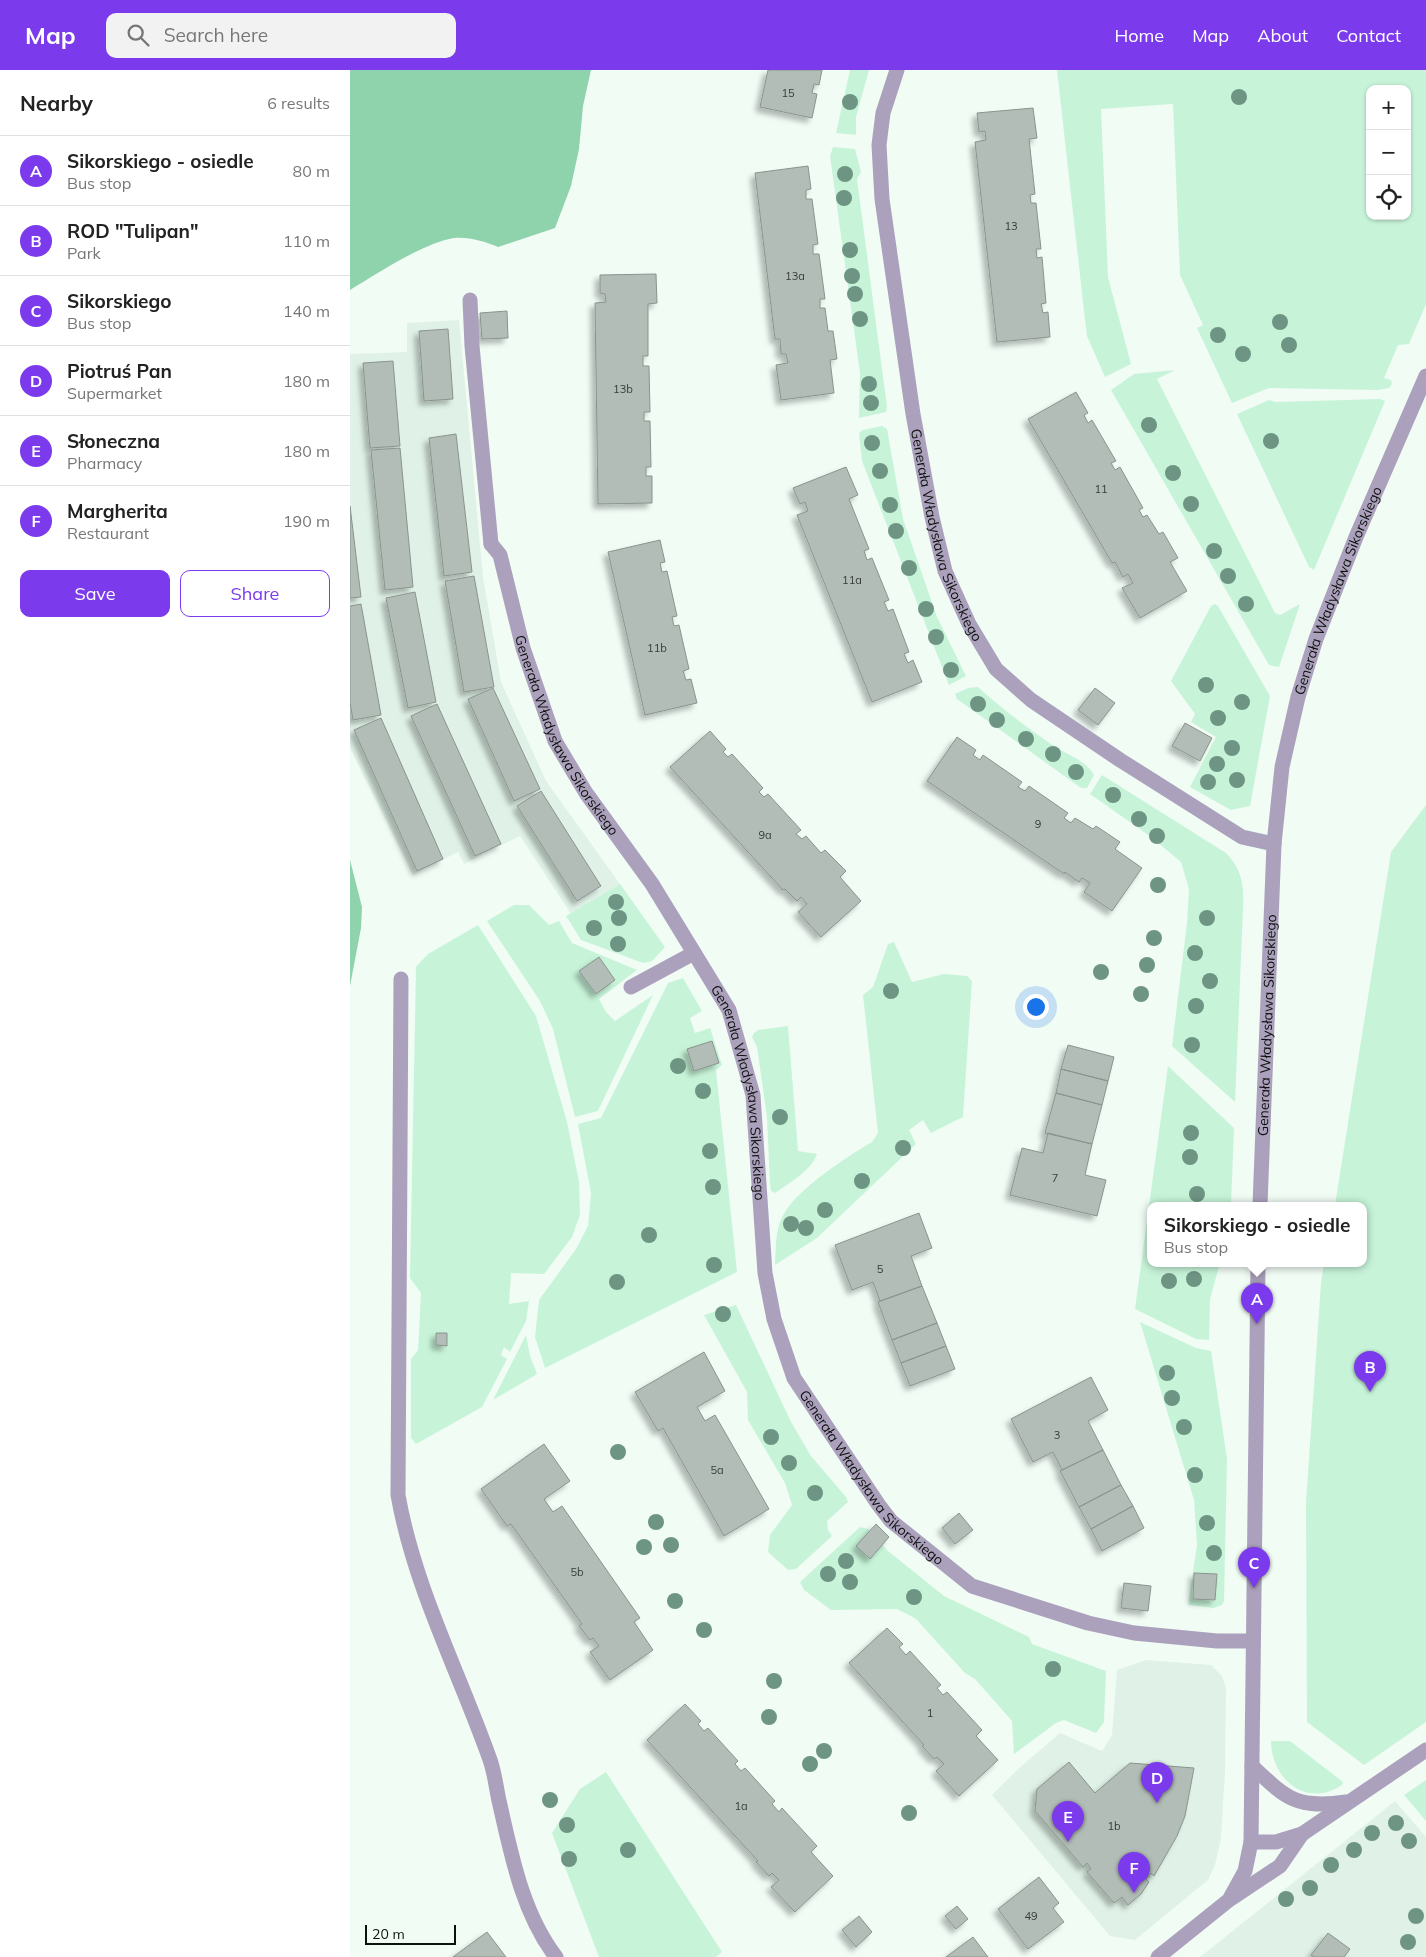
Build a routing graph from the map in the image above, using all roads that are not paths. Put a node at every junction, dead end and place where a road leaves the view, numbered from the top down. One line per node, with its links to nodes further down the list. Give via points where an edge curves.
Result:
1 (897, 70): 4 (street, Generała Władysława Sikorskiego, via 884,113 879,145 882,199 913,414 932,516 946,571 969,624 996,669 1031,700 1242,837)
2 (470, 300): 5 (street, Generała Władysława Sikorskiego, via 492,544 500,555 523,648 554,741 586,794 652,884)
3 (1426, 376): 4 (street, Generała Władysława Sikorskiego, via 1316,639 1298,697 1282,767)
4 (1274, 844): 8 (street, Generała Władysława Sikorskiego)
5 (694, 953): 7 (street); 10 (street, Generała Władysława Sikorskiego, via 729,1010 753,1095 765,1273 774,1319 794,1378 891,1521 972,1586 1088,1623 1134,1633)
6 (401, 979): 17 (street, via 398,1495 404,1533 490,1759 522,1892 542,1939)
7 (631, 987)
8 (1260, 1202)
9 (1258, 1267): 10 (street)
10 (1252, 1641): 12 (street)
11 (1426, 1750): 13 (street)
12 (1252, 1766): 13 (street, via 1286,1796 1302,1803 1321,1805); 15 (street)
13 (1352, 1801): 14 (street)
14 (1302, 1834): 15 (street, via 1276,1842); 16 (street, via 1280,1866)
15 (1251, 1842): 16 (street, via 1245,1871)
16 (1229, 1900): 18 (street)
17 (556, 1957)
18 (1158, 1957)

